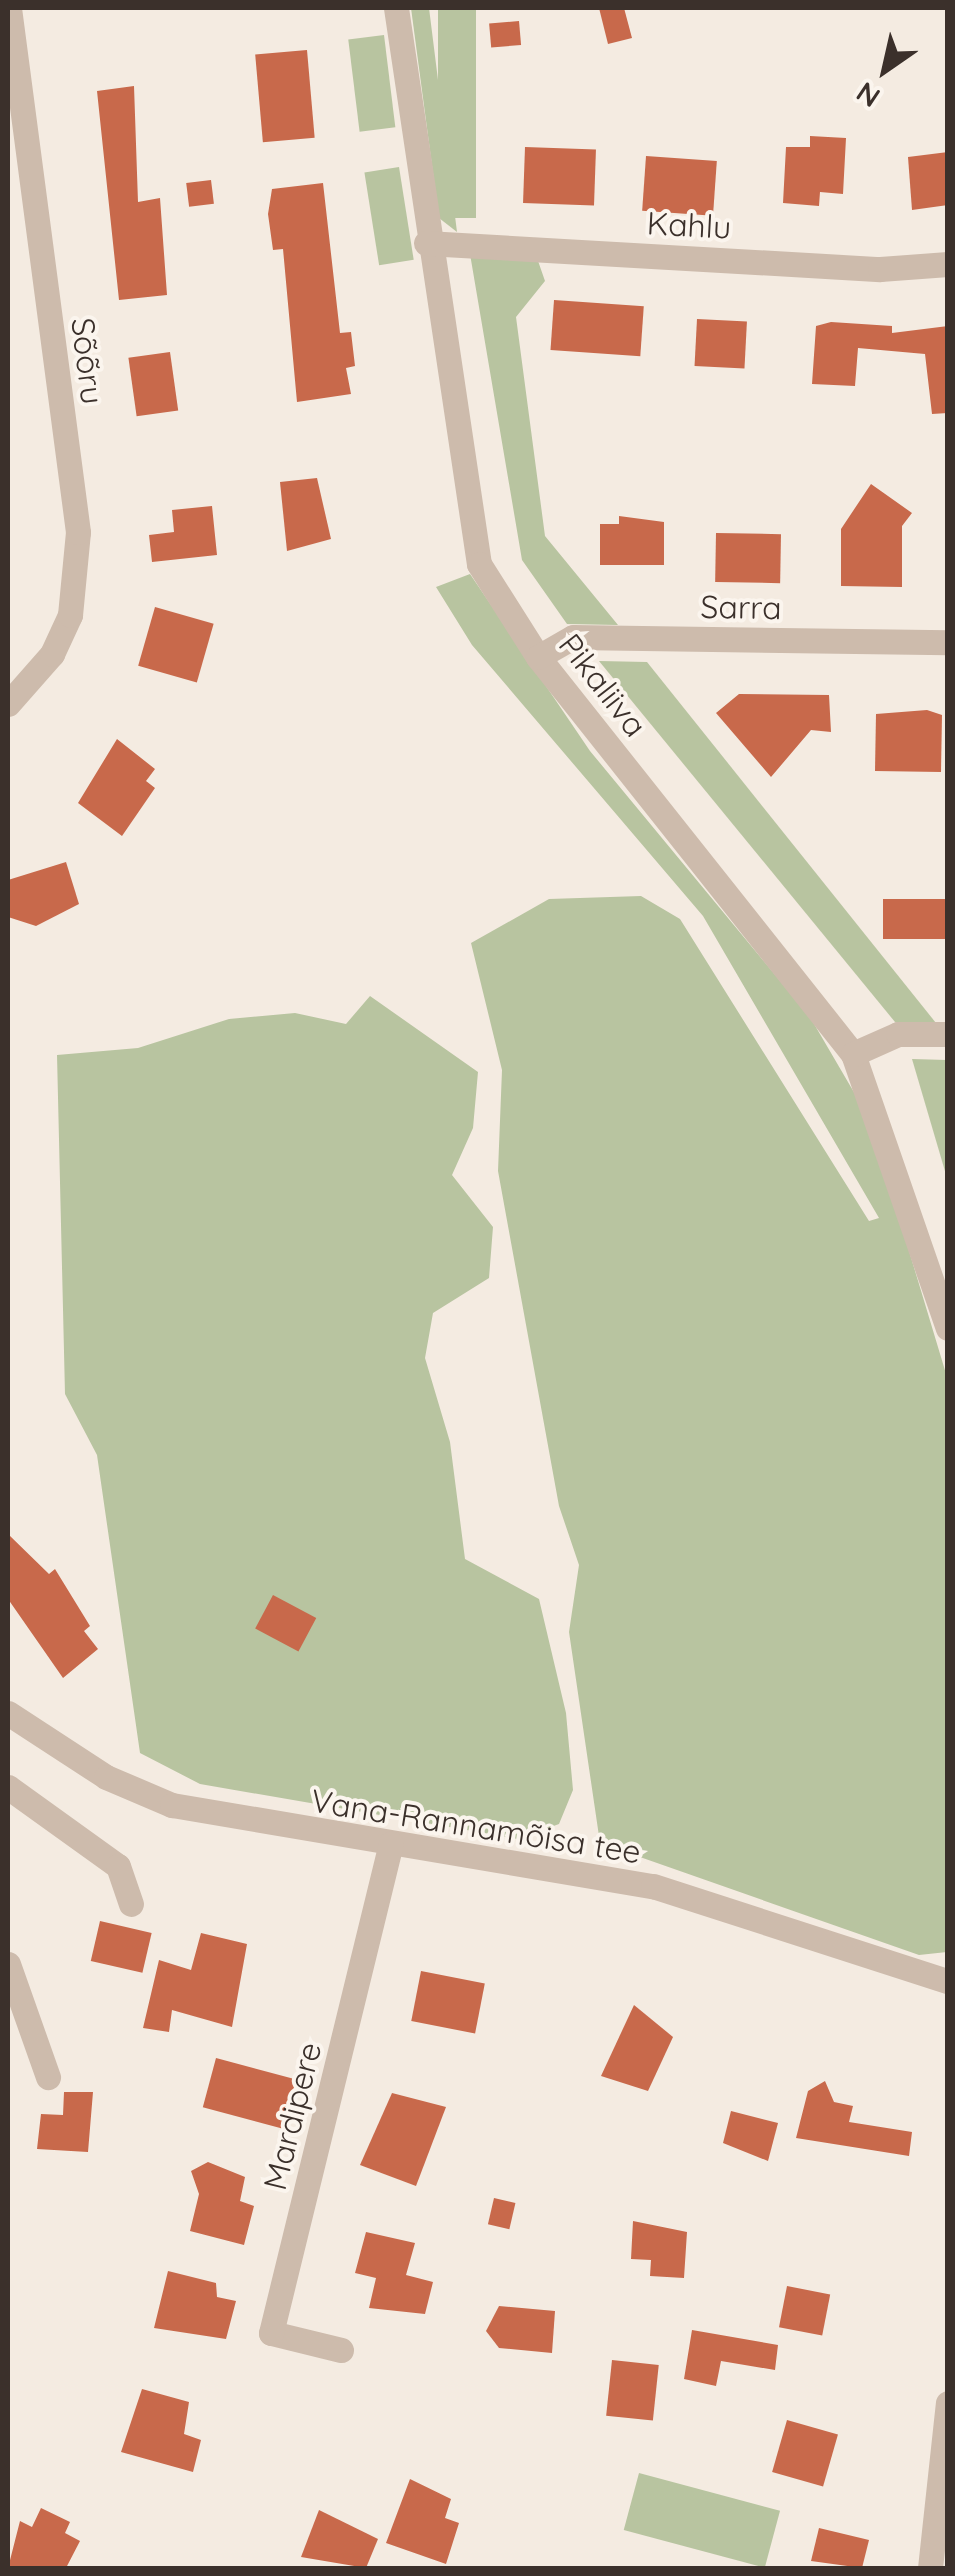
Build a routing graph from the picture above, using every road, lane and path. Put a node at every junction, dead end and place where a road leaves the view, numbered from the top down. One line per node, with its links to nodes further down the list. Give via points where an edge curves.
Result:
1 (9, 8): 7 (street, Sõõru, via 78,532 70,615 52,654)
2 (396, 8): 3 (street, Pikaliiva)
3 (426, 243): 4 (street, Kahlu, via 880,269); 6 (street, Pikaliiva, via 468,528 479,564)
4 (948, 264)
5 (948, 642): 6 (street, Sarra, via 573,637)
6 (538, 657): 9 (street, Pikaliiva)
7 (8, 704)
8 (948, 1034): 9 (street, via 898,1034)
9 (853, 1054): 10 (street, Pikaliiva)
10 (948, 1328)
11 (8, 1713): 13 (street, Vana-Rannamõisa tee, via 106,1778 172,1805)
12 (8, 1787): 14 (street, via 118,1866)
13 (391, 1843): 16 (street, Vana-Rannamõisa tee, via 652,1886); 18 (street, Mardipere, via 271,2334)
14 (131, 1904)
15 (8, 1964): 17 (street)
16 (948, 1981)
17 (48, 2077)
18 (341, 2350)
19 (948, 2403): 20 (street)
20 (930, 2568)

